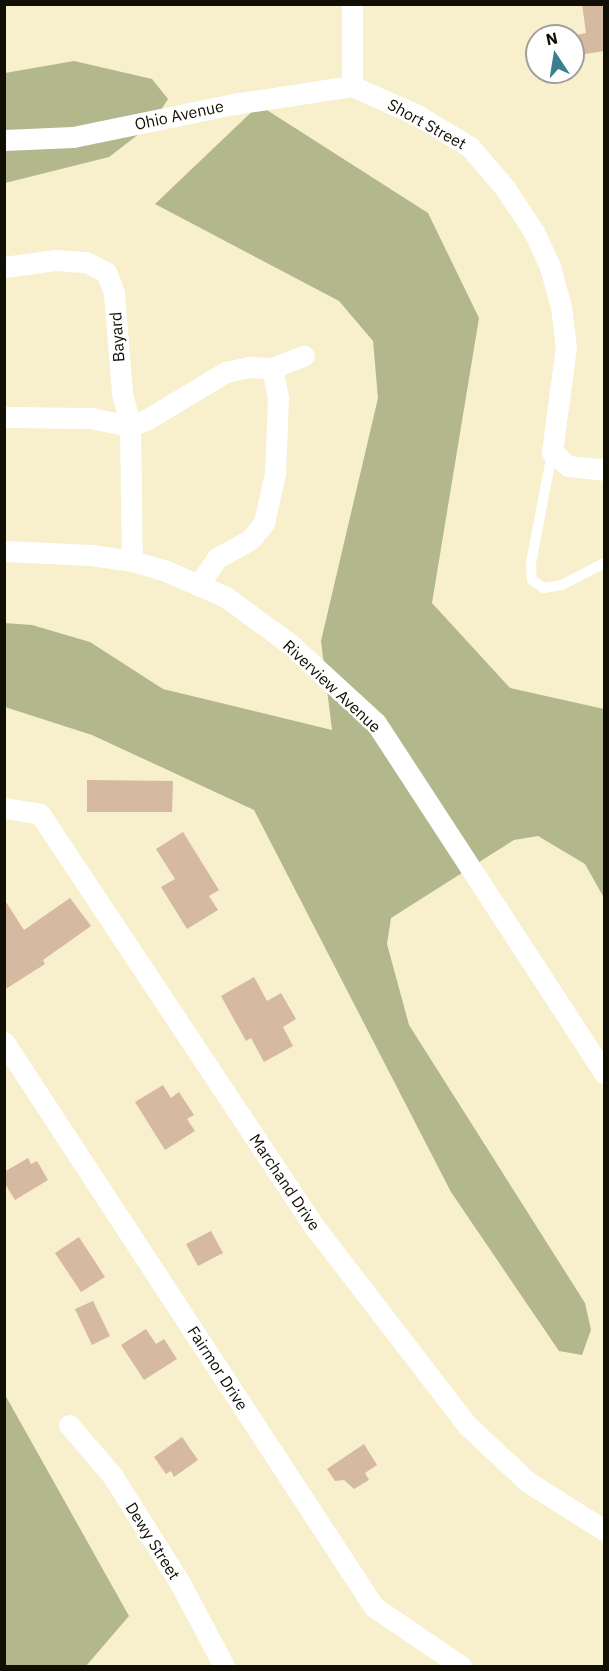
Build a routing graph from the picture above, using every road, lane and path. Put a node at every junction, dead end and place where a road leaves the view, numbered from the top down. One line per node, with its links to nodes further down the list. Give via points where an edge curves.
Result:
1 (352, 4): 2 (street)
2 (352, 86): 3 (street, Ohio Avenue, via 234,104 73,137); 9 (street, Short Street, via 417,115 470,147 505,188 534,232 555,287 566,346)
3 (4, 140)
4 (4, 267): 8 (street, Bayard, via 55,260 86,262 106,272 114,293 122,393)
5 (303, 356): 6 (street)
6 (272, 368): 8 (street, via 226,372); 14 (street, via 278,398 275,473 264,523 251,539 217,558)
7 (4, 417): 8 (street, via 91,418)
8 (130, 426): 12 (street, Bayard)
9 (552, 452): 10 (street, via 568,466); 13 (lane, via 531,563 532,580 544,588 562,585)
10 (604, 470)
11 (4, 551): 12 (street, Riverview Avenue, via 45,551)
12 (132, 561): 14 (street, Riverview Avenue)
13 (604, 563)
14 (199, 584): 17 (street, Riverview Avenue, via 226,597 291,645 376,723)
15 (4, 808): 19 (street, Marchand Drive, via 40,814 313,1225 467,1425 528,1482)
16 (4, 1042): 21 (street, Fairmor Drive, via 374,1607)
17 (604, 1073)
18 (69, 1425): 20 (street, Dewy Street, via 117,1483 180,1583)
19 (604, 1530)
20 (224, 1666)
21 (461, 1666)

